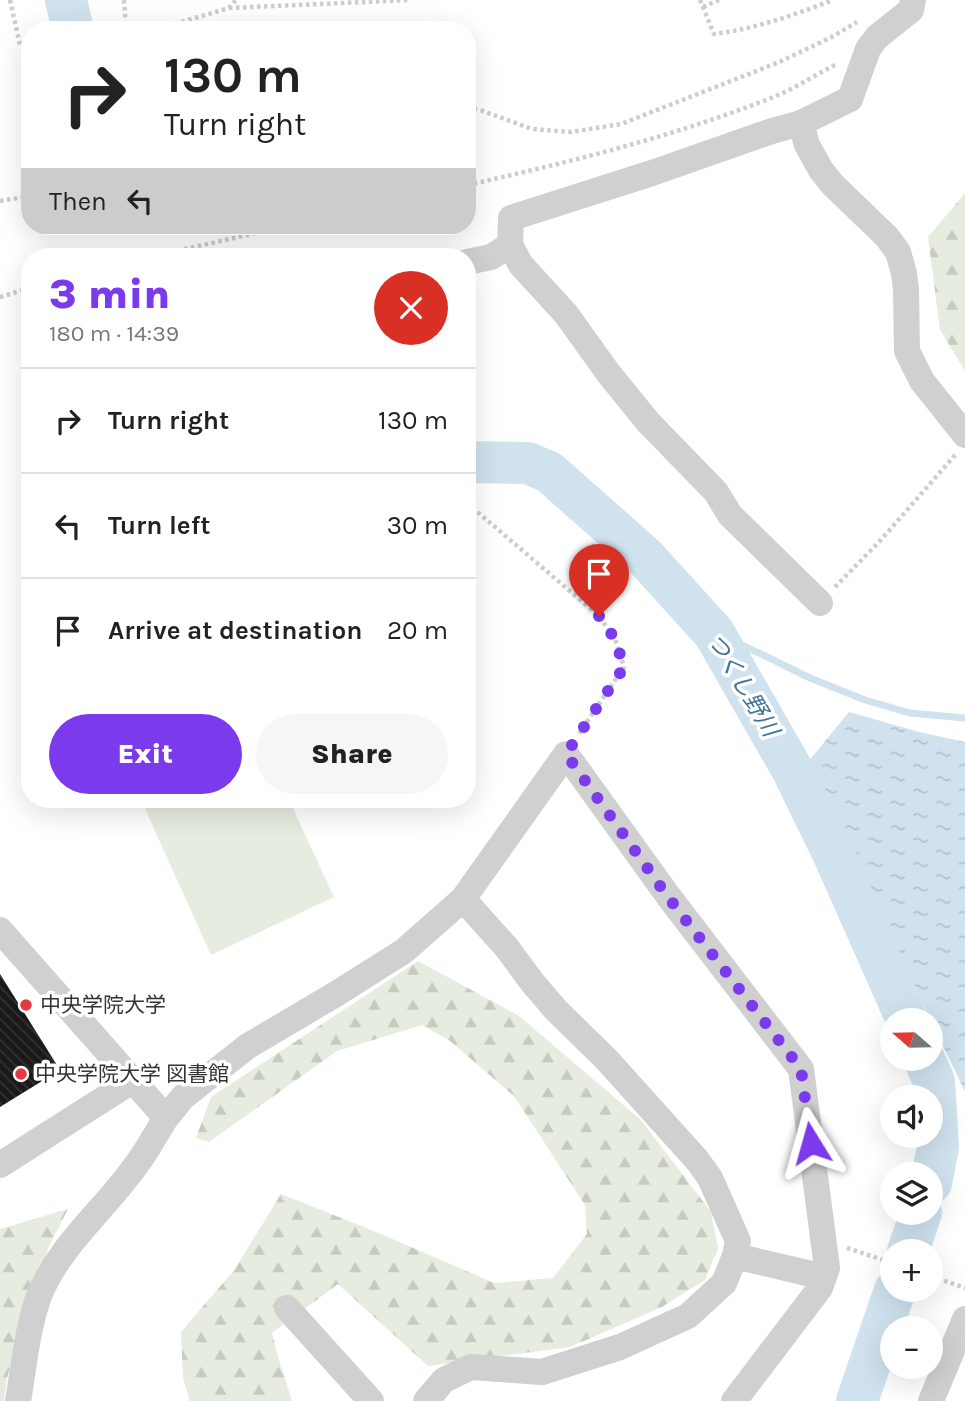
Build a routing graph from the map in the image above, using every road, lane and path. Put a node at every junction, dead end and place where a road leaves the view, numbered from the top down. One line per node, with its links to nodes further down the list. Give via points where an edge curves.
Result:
1 (9, 0): 14 (path)
2 (124, 0): 12 (path)
3 (236, 0): 10 (path)
4 (410, 0): 10 (path)
5 (700, 0): 9 (path)
6 (719, 0): 9 (path)
7 (833, 0): 9 (path, via 762,25 714,34)
8 (913, 0): 15 (street, via 911,10)
9 (703, 7)
10 (229, 8): 13 (path)
11 (862, 19): 16 (path, via 777,63 621,124 570,132 532,129)
12 (126, 21)
13 (185, 21)
14 (20, 45)
15 (869, 49): 17 (street, via 849,99); 18 (path, via 778,95 686,129)
16 (476, 109)
17 (801, 123): 22 (street, via 511,218); 27 (street, via 821,170 898,252 906,289 907,351)
18 (476, 183)
19 (21, 198): 20 (path)
20 (0, 201)
21 (247, 235): 23 (path)
22 (510, 244): 24 (street, via 491,257); 29 (street, via 521,265 566,314 648,422 716,492 730,515)
23 (190, 248)
24 (476, 260)
25 (21, 291): 26 (path)
26 (0, 297)
27 (961, 444): 29 (path, via 879,542)
28 (476, 511): 30 (path, via 599,616 615,639 624,667)
29 (820, 603)
30 (566, 754): 31 (street); 36 (street, via 668,897 801,1069)
31 (463, 900): 34 (street, via 404,951 248,1046 183,1097); 37 (street, via 556,1010 697,1160 738,1241)
32 (0, 930): 33 (street)
33 (132, 1082): 34 (street); 35 (street)
34 (166, 1118): 44 (street, via 135,1168 57,1263 39,1296)
35 (0, 1165)
36 (824, 1241): 38 (path); 39 (street)
37 (735, 1256): 39 (street); 46 (street, via 724,1283 688,1316 620,1347 542,1372 471,1367 444,1380)
38 (880, 1259)
39 (824, 1277): 47 (street)
40 (943, 1280): 41 (path)
41 (965, 1288)
42 (287, 1308): 45 (street)
43 (965, 1319): 48 (street)
44 (18, 1401)
45 (371, 1401)
46 (426, 1401)
47 (734, 1401)
48 (931, 1401)

